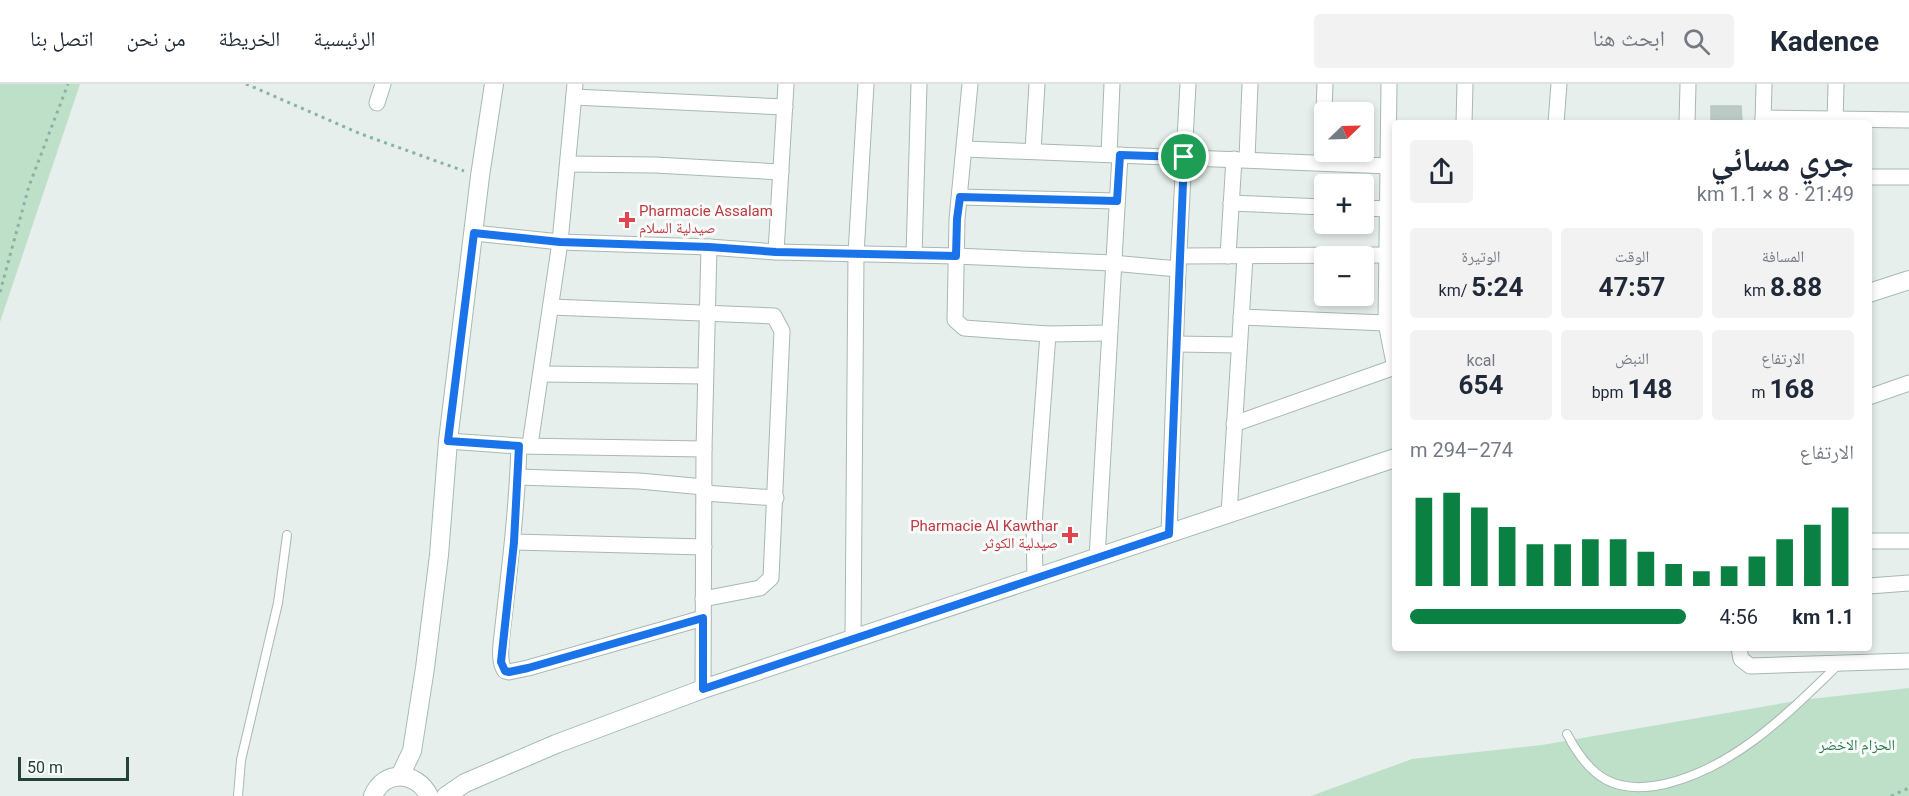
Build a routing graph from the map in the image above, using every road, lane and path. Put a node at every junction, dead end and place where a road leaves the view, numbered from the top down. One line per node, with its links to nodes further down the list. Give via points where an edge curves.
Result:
1 (68, 84): 62 (path, via 29,186)
2 (246, 84): 39 (path, via 361,134)
3 (383, 84): 21 (street)
4 (494, 84): 39 (street)
5 (786, 84): 22 (street)
6 (866, 84): 52 (street)
7 (919, 84): 53 (street)
8 (970, 84): 30 (street)
9 (1036, 84): 31 (street)
10 (1112, 84): 32 (street)
11 (1188, 84): 33 (street)
12 (1250, 84): 34 (street)
13 (1325, 84): 35 (street)
14 (1389, 84): 37 (street)
15 (1465, 84): 23 (street)
16 (1559, 84): 24 (street)
17 (1688, 84): 25 (street)
18 (1764, 84): 26 (street)
19 (1836, 84): 27 (street)
20 (575, 91): 22 (street); 36 (street)
21 (377, 104)
22 (785, 107): 38 (street)
23 (1464, 120)
24 (1556, 120)
25 (1687, 120)
26 (1763, 120)
27 (1835, 120)
28 (1872, 120): 29 (street)
29 (1909, 120)
30 (965, 149): 31 (street); 42 (street)
31 (1033, 152): 32 (street)
32 (1114, 154): 33 (street); 43 (street)
33 (1184, 157): 34 (street); 59 (street)
34 (1241, 159): 35 (street); 44 (street)
35 (1322, 163): 37 (street)
36 (568, 164): 38 (street); 49 (street)
37 (1389, 166): 47 (street)
38 (781, 172): 51 (street)
39 (480, 176): 48 (street)
40 (1872, 177): 41 (street)
41 (1909, 177)
42 (960, 197): 43 (street); 55 (street)
43 (1117, 201): 58 (street)
44 (1231, 203): 45 (street); 56 (street)
45 (1314, 207)
46 (1374, 208): 47 (street)
47 (1388, 209): 54 (street)
48 (474, 233): 49 (street); 79 (street)
49 (560, 242): 50 (street); 64 (street)
50 (709, 247): 51 (street); 65 (street)
51 (776, 252): 52 (street)
52 (856, 254): 53 (street); 99 (street)
53 (914, 255): 55 (street)
54 (1388, 255): 57 (street); 60 (street)
55 (956, 256): 58 (street); 69 (street, via 957,325)
56 (1228, 256): 57 (street); 59 (street)
57 (1245, 257): 66 (street)
58 (1112, 263): 59 (street); 68 (street)
59 (1179, 263): 70 (street)
60 (1391, 273): 67 (street)
61 (1909, 280): 63 (street)
62 (0, 292)
63 (1872, 292)
64 (551, 307): 65 (street); 74 (street)
65 (706, 315): 75 (street); 85 (street, via 774,316 782,331)
66 (1241, 316): 67 (street); 71 (street)
67 (1386, 323): 72 (street)
68 (1109, 333): 69 (street); 93 (street)
69 (1048, 334): 94 (street, via 1034,524)
70 (1176, 344): 71 (street); 87 (street)
71 (1239, 345): 78 (street)
72 (1392, 352)
73 (1392, 368): 78 (street)
74 (541, 374): 75 (street); 80 (street)
75 (705, 376): 81 (street)
76 (1909, 383): 77 (street)
77 (1872, 396)
78 (1234, 424): 86 (street)
79 (448, 441): 80 (street); 105 (street, via 439,555)
80 (525, 446): 81 (street); 83 (street)
81 (704, 449): 84 (street)
82 (1392, 459): 86 (street)
83 (518, 477): 84 (street, via 639,482); 91 (street)
84 (704, 490): 85 (street); 92 (street)
85 (776, 498): 97 (street, via 771,578 760,588)
86 (1229, 514): 87 (street)
87 (1169, 534): 93 (street)
88 (287, 535): 110 (lane, via 278,603 241,760)
89 (1872, 541): 90 (street)
90 (1909, 541)
91 (514, 542): 92 (street); 98 (street, via 503,627 501,662 505,671 528,668)
92 (704, 547): 97 (street)
93 (1097, 558): 94 (street)
94 (1035, 579): 99 (street)
95 (1909, 583): 96 (street)
96 (1872, 585)
97 (703, 599): 98 (street)
98 (703, 618): 103 (street)
99 (853, 639): 103 (street)
100 (1740, 651): 102 (street, via 1750,666)
101 (1909, 661): 102 (street)
102 (1841, 663): 104 (lane, via 1750,744 1686,779 1628,789 1602,778 1578,756)
103 (703, 689): 107 (street)
104 (1567, 734)
105 (412, 751): 106 (street); 109 (street)
106 (400, 776): 109 (street, via 417,780); 111 (street, via 382,782)
107 (465, 783): 109 (street); 112 (street)
108 (1909, 788): 113 (path)
109 (426, 791)
110 (238, 796)
111 (373, 796)
112 (446, 796)
113 (1891, 796)

